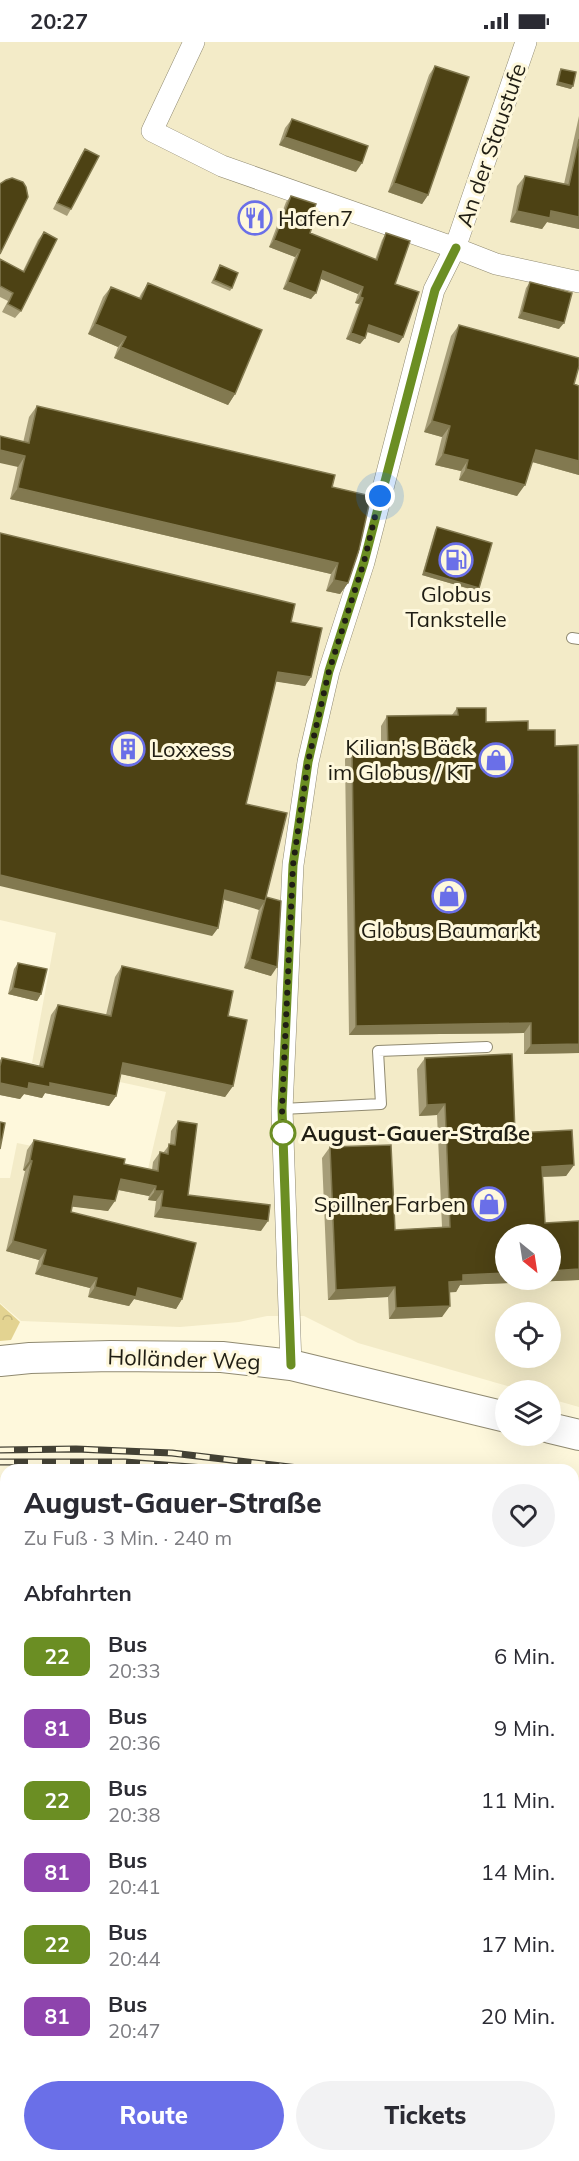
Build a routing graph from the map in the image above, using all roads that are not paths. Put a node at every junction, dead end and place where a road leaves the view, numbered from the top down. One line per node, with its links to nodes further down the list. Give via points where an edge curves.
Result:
1 (194, 42): 3 (street, via 152,131 222,166)
2 (526, 42): 3 (street, An der Staustufe)
3 (456, 248): 4 (street, via 496,264); 6 (street, via 435,290 364,562 329,671 308,762 293,865)
4 (579, 282)
5 (487, 1047): 6 (lane, via 378,1051 381,1104)
6 (282, 1109): 8 (street)
7 (0, 1361): 8 (main road, Holländer Weg, via 222,1357)
8 (291, 1365): 9 (main road, Holländer Weg)
9 (495, 1414)
10 (561, 1431): 11 (main road)
11 (579, 1435)
12 (0, 2150): 13 (street)
13 (0, 2161)

